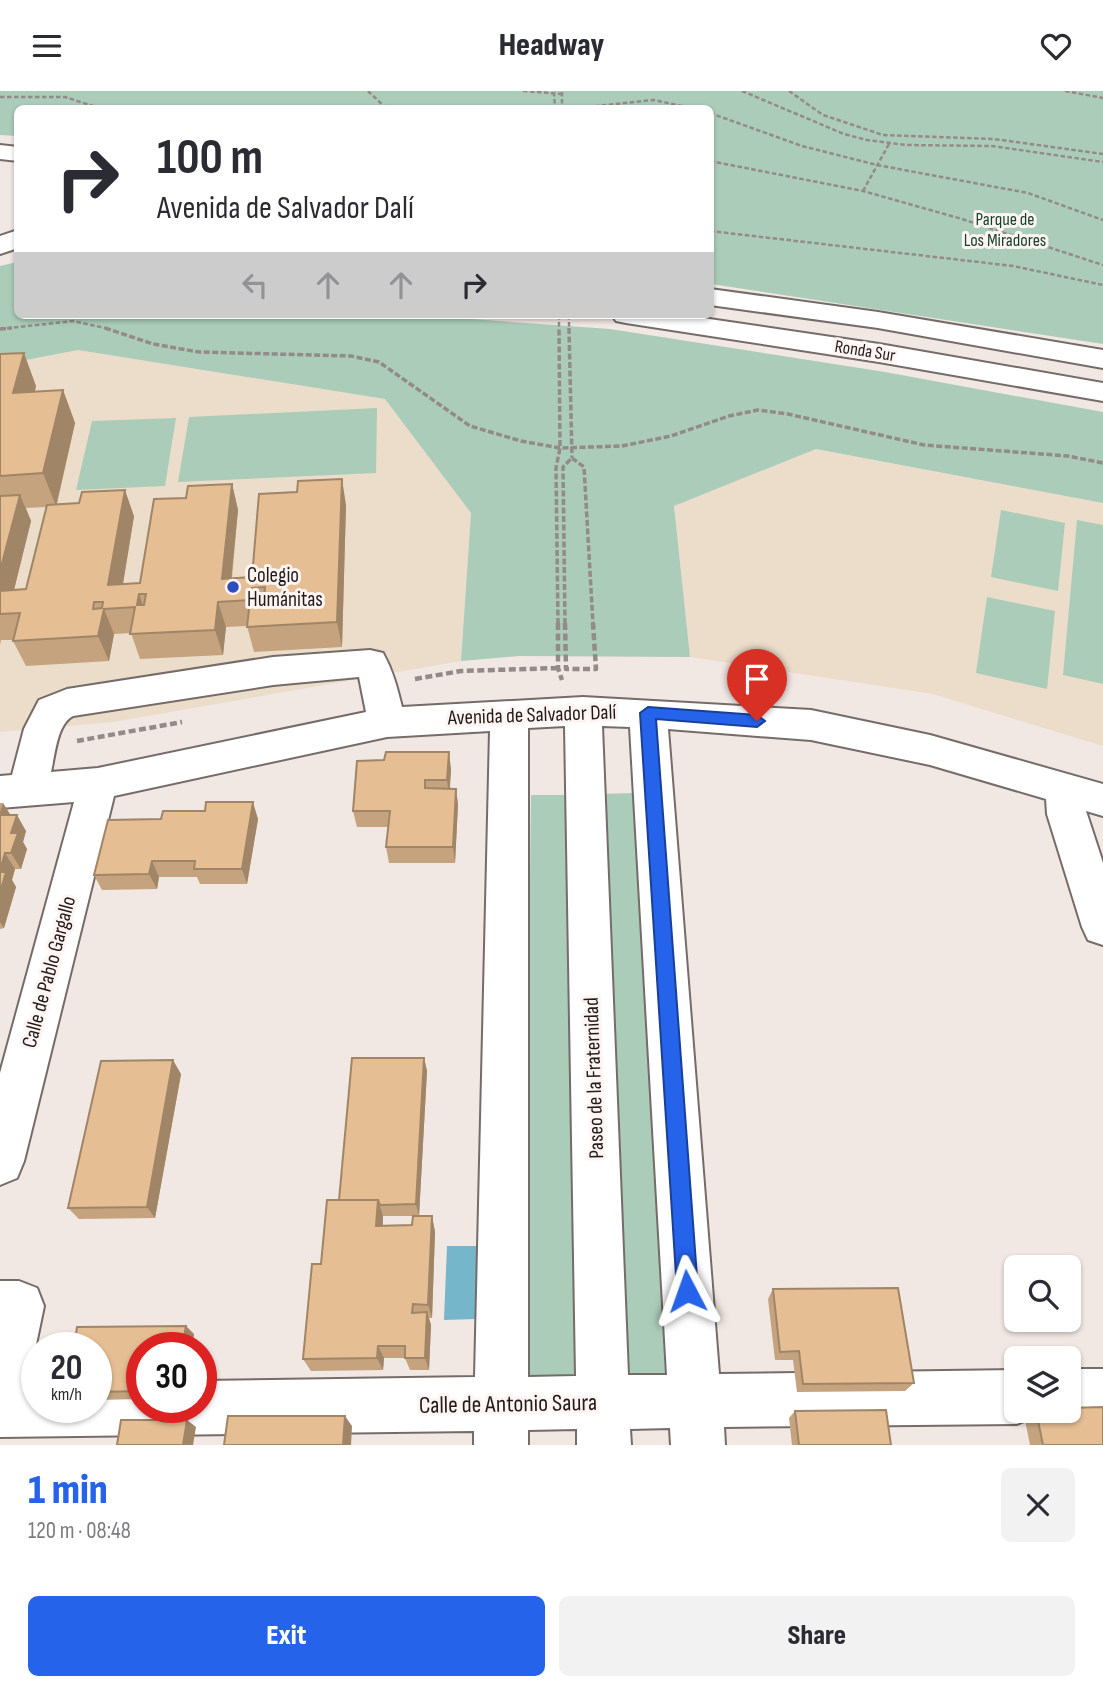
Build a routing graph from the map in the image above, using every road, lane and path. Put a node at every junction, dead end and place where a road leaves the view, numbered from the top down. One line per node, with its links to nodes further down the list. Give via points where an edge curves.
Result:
1 (368, 91): 11 (path)
2 (523, 91): 6 (path)
3 (743, 91): 15 (path, via 844,134)
4 (789, 91): 16 (path, via 823,115 883,135 984,138)
5 (1065, 91): 9 (path)
6 (554, 92): 7 (path)
7 (562, 92)
8 (0, 97): 10 (path, via 50,95)
9 (1103, 98)
10 (95, 105)
11 (383, 105)
12 (605, 105): 13 (path, via 654,100)
13 (677, 105)
14 (714, 114): 19 (path, via 802,146)
15 (889, 144): 18 (path, via 992,146); 19 (path)
16 (1103, 154)
17 (714, 162): 20 (path)
18 (1103, 162)
19 (877, 165): 20 (path); 21 (path, via 1001,186)
20 (863, 191): 23 (path)
21 (1103, 220)
22 (714, 231): 24 (path, via 1013,266)
23 (1103, 265)
24 (1103, 285)
25 (714, 298): 30 (street, Ronda Sur)
26 (559, 319): 31 (path)
27 (569, 319): 33 (path)
28 (653, 319): 32 (street, Ronda Sur)
29 (0, 329): 33 (path, via 73,321 199,352 351,356 379,362 470,426 521,441)
30 (1103, 359)
31 (560, 374)
32 (1103, 392)
33 (572, 448): 34 (path); 35 (path, via 622,446 671,436 758,410 924,445)
34 (572, 458): 34 (path, via 583,467 596,669 566,669 563,467)
35 (1103, 463)
36 (583, 711): 37 (street, Avenida de Salvador Dalí); 38 (street, Avenida de Salvador Dalí); 53 (street, Paseo de la Fraternidad)
37 (648, 713): 41 (street, Avenida de Salvador Dalí, via 811,725 930,750); 52 (street)
38 (509, 714): 39 (street, Avenida de Salvador Dalí); 54 (street)
39 (387, 722): 40 (street, Avenida de Salvador Dalí); 42 (street, via 370,663 273,671 67,703 52,710)
40 (98, 784): 42 (street, Avenida de Salvador Dalí); 45 (street, Calle de Pablo Gargallo)
41 (1064, 788): 43 (street, Avenida de Salvador Dalí); 44 (street, via 1067,814)
42 (13, 792)
43 (1103, 800)
44 (1103, 927)
45 (0, 1160)
46 (0, 1306): 47 (street, via 19,1306)
47 (0, 1389)
48 (1103, 1396): 49 (street)
49 (1081, 1397)
50 (1004, 1398): 52 (street, Calle de Antonio Saura)
51 (0, 1411): 54 (street, Calle de Antonio Saura)
52 (696, 1423): 53 (street, Calle de Antonio Saura)
53 (603, 1424): 54 (street, Calle de Antonio Saura)
54 (501, 1425)

